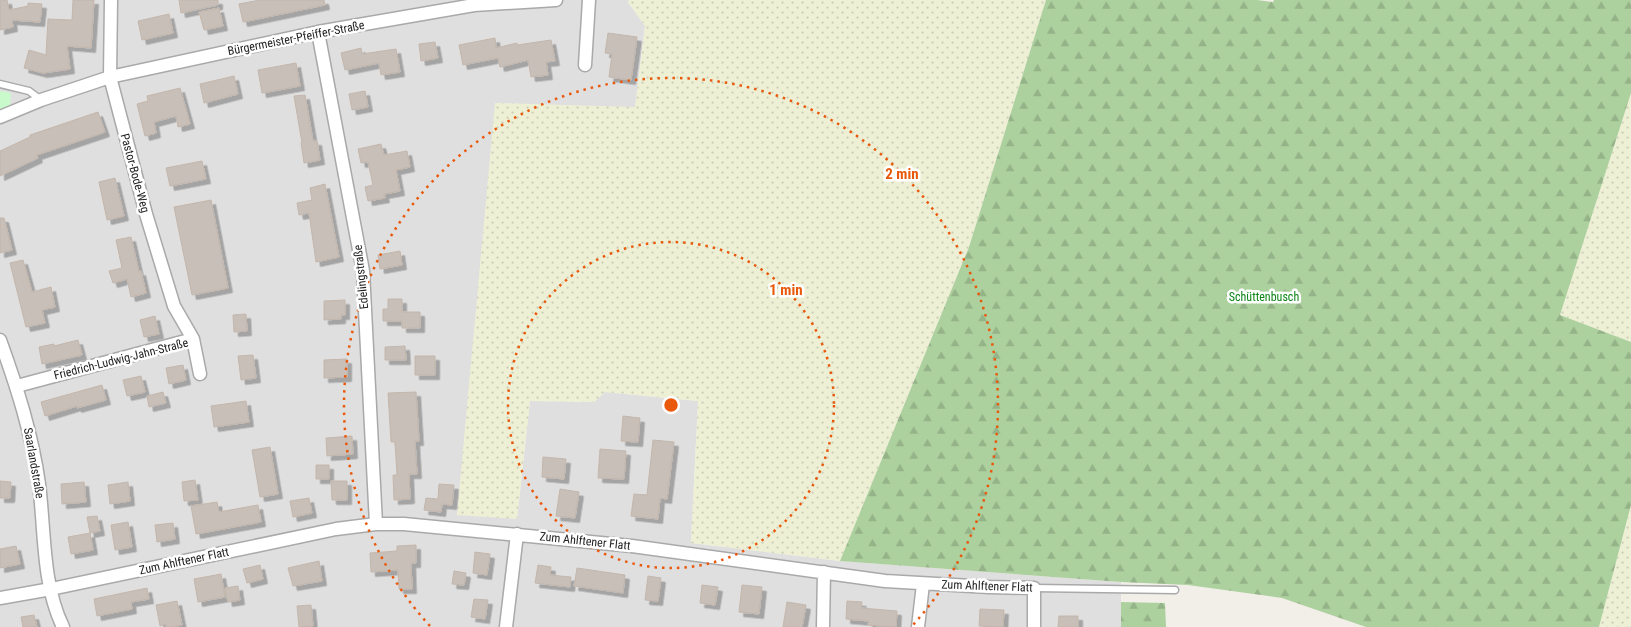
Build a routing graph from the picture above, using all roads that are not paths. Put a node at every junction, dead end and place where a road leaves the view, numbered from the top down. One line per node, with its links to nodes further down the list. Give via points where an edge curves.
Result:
1 (111, 0): 6 (street, Pastor-Bode-Weg)
2 (556, 0): 4 (street, Bürgermeister-Pfeiffer-Straße, via 474,5)
3 (590, 0): 5 (street)
4 (318, 32): 6 (street, Bürgermeister-Pfeiffer-Straße); 14 (street, Edelingstraße, via 362,271)
5 (585, 65)
6 (110, 77): 8 (street, Bürgermeister-Pfeiffer-Straße); 11 (street, Pastor-Bode-Weg, via 174,306)
7 (0, 84): 8 (lane, via 29,91)
8 (41, 100): 9 (street, Bürgermeister-Pfeiffer-Straße)
9 (0, 117)
10 (0, 340): 13 (street, Saarlandstraße)
11 (193, 340): 12 (street, Friedrich-Ludwig-Jahn-Straße); 13 (street, Friedrich-Ludwig-Jahn-Straße)
12 (200, 374)
13 (17, 386): 19 (street, Saarlandstraße, via 39,483 47,570)
14 (376, 524): 15 (street, Zum Ahlftener Flatt); 19 (street, Zum Ahlftener Flatt, via 336,529)
15 (517, 534): 16 (street, Zum Ahlftener Flatt); 23 (street)
16 (824, 572): 17 (street, Zum Ahlftener Flatt); 24 (street)
17 (922, 584): 18 (street, Zum Ahlftener Flatt); 25 (street)
18 (1034, 588): 20 (lane, Zum Ahlftener Flatt); 26 (street)
19 (52, 589): 21 (street, Zum Ahlftener Flatt); 22 (street, Saarlandstraße)
20 (1174, 590)
21 (0, 598)
22 (63, 627)
23 (506, 627)
24 (822, 627)
25 (918, 627)
26 (1034, 627)

